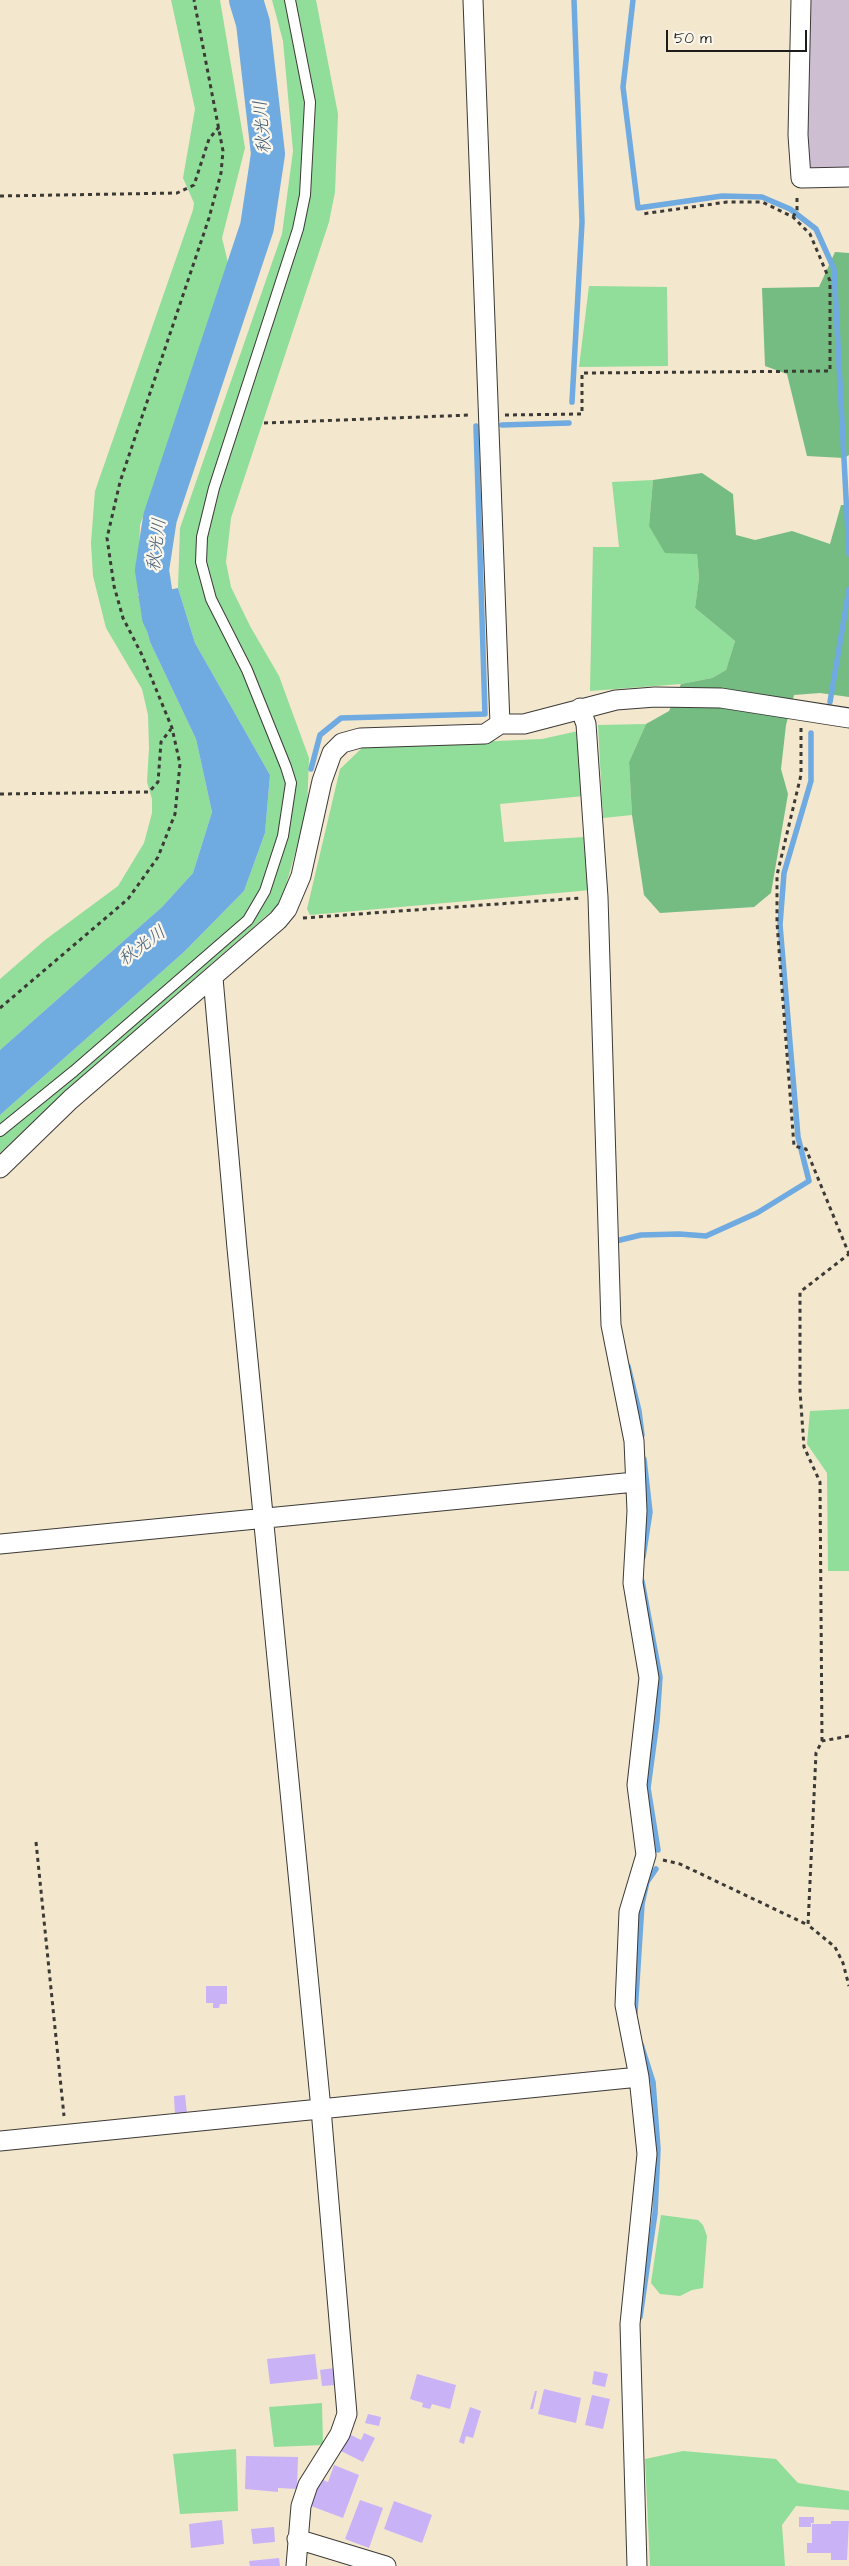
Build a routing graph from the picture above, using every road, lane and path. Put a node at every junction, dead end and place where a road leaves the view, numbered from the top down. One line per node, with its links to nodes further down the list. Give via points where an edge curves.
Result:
1 (194, 0): 5 (path)
2 (290, 0): 23 (lane, via 310,102 305,195 298,229 214,488 202,537 201,562 211,599 247,670 286,766 290,782 283,836 265,892 248,920)
3 (473, 0): 11 (street)
4 (801, 0): 6 (street, via 798,135 801,178)
5 (220, 127): 7 (path, via 209,139 194,185 177,193); 17 (path, via 221,173 209,218 120,482 107,538 122,618 142,655)
6 (849, 177)
7 (0, 196)
8 (798, 210): 10 (path)
9 (642, 214): 10 (path, via 727,202 762,202)
10 (793, 217): 11 (path, via 810,234 830,281 830,371 582,373 582,414)
11 (488, 415): 12 (path); 16 (street)
12 (264, 423)
13 (580, 708): 14 (street, via 616,700 655,697 721,698); 16 (street, via 524,724); 19 (street, via 586,724)
14 (801, 710): 15 (street); 25 (path, via 801,775 777,875 777,923 794,1146 806,1150)
15 (849, 718)
16 (500, 724): 20 (street, via 485,734 360,738 342,743 332,753 322,781 301,876 287,909)
17 (172, 728): 18 (path, via 161,742 158,782 149,792); 22 (path, via 180,764 175,814 158,857 128,899)
18 (0, 794)
19 (598, 897): 20 (path); 26 (street, via 611,1325 634,1441)
20 (278, 920): 21 (street)
21 (213, 978): 24 (street, via 70,1100); 27 (street)
22 (0, 1008)
23 (0, 1131)
24 (0, 1168)
25 (849, 1254): 30 (path, via 800,1292 800,1391 804,1447 820,1482)
26 (635, 1482): 27 (street); 32 (street, via 637,1511 633,1583 649,1678 637,1785)
27 (264, 1519): 28 (street); 36 (street)
28 (0, 1544)
29 (849, 1736): 30 (path)
30 (822, 1740): 33 (path, via 816,1753)
31 (36, 1842): 37 (path)
32 (646, 1855): 33 (path, via 680,1864); 35 (street, via 629,1912 625,2004)
33 (808, 1926): 34 (path, via 835,1947)
34 (849, 1986)
35 (639, 2077): 36 (street); 42 (street, via 647,2154 630,2324)
36 (321, 2109): 37 (street); 39 (street, via 347,2414 340,2434 308,2485 301,2506)
37 (65, 2134): 38 (street)
38 (0, 2141)
39 (297, 2539): 40 (street); 41 (street)
40 (296, 2566)
41 (386, 2566)
42 (637, 2566)

